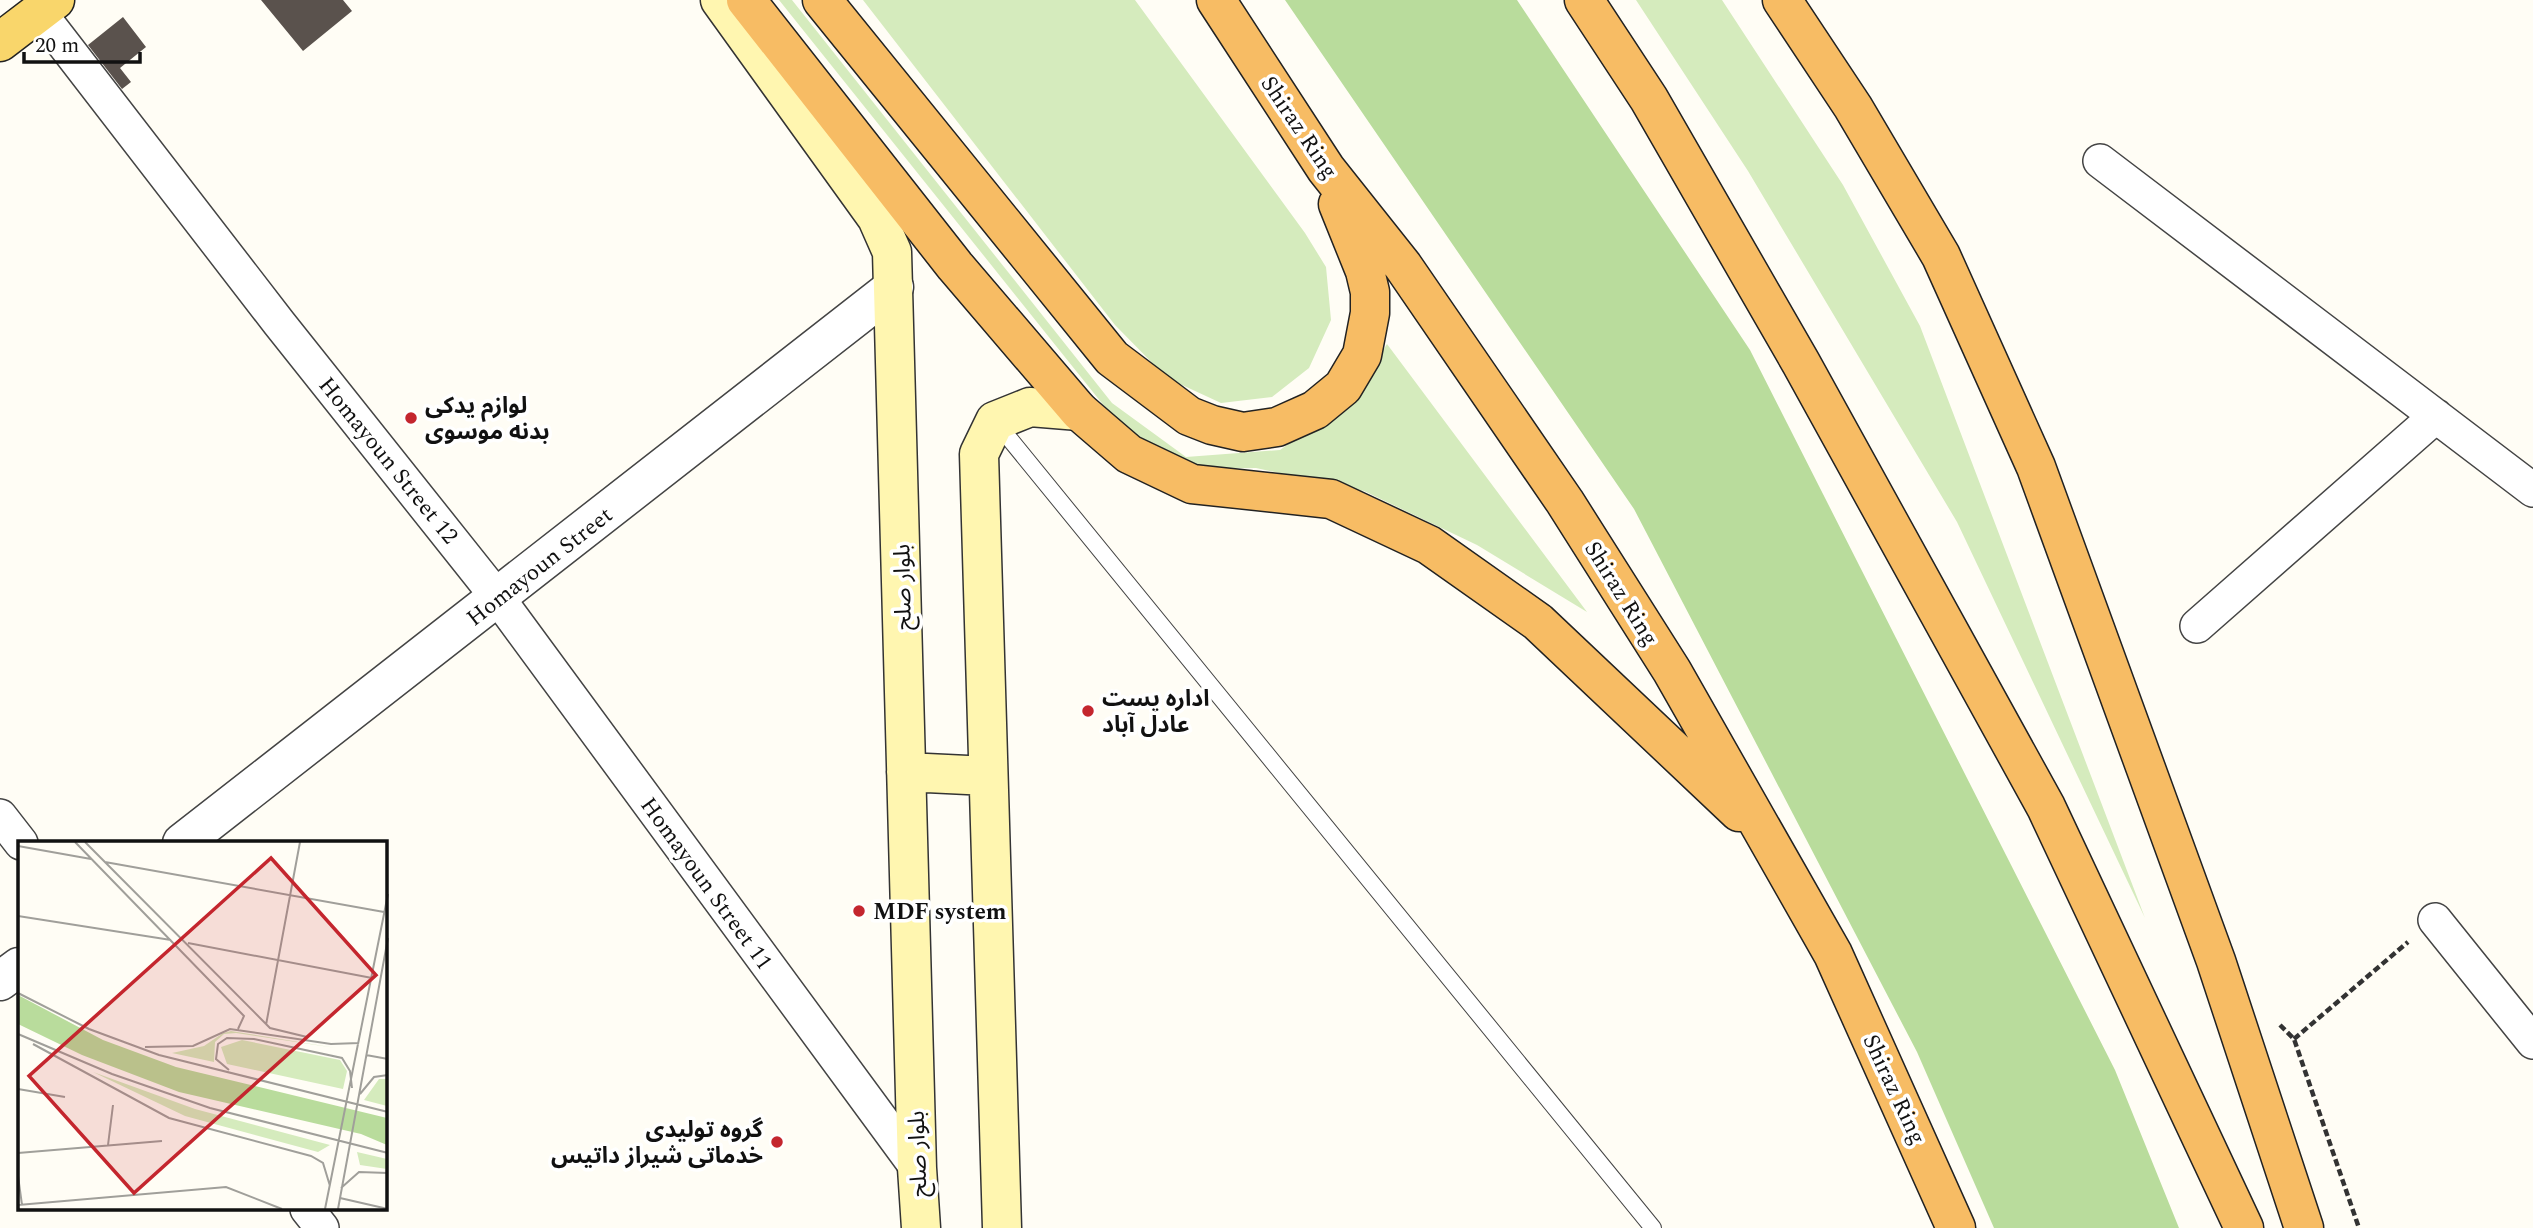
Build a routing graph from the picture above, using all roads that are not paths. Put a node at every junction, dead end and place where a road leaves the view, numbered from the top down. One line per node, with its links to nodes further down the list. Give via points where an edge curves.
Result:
1 (720, 0): 11 (main road, بلوار صلح, via 877,218 892,252)
2 (746, 0): 12 (highway, via 955,266)
3 (822, 0): 10 (highway, via 1112,358 1189,416 1212,425 1243,432 1277,427 1315,410 1343,387 1362,355 1370,292)
4 (1216, 0): 10 (highway, Shiraz Ring)
5 (1584, 0): 35 (highway, via 1649,99 1801,363 2046,807)
6 (1782, 0): 36 (highway, via 1853,107 1941,256 2036,467 2216,961)
7 (47, 6): 8 (main road); 16 (street, Homayoun Street 12, via 279,323)
8 (0, 42)
9 (2099, 161): 13 (street)
10 (1326, 169): 23 (highway, Shiraz Ring, via 1404,266 1565,502 1672,671)
11 (894, 287): 16 (street, Homayoun Street); 18 (main road, بلوار صلح)
12 (1079, 411): 14 (main road, via 1030,407); 23 (highway, via 1129,454 1192,484 1331,499 1429,545 1538,622)
13 (2436, 416): 15 (street); 17 (street)
14 (995, 421): 19 (main road, via 979,454); 33 (lane)
15 (2533, 490)
16 (498, 598): 22 (street, Homayoun Street); 28 (street, Homayoun Street 11)
17 (2197, 626)
18 (906, 772): 19 (main road); 28 (main road, بلوار صلح)
19 (988, 776): 32 (main road)
20 (0, 816): 21 (street)
21 (19, 841)
22 (185, 841)
23 (1771, 843): 34 (highway, Shiraz Ring, via 1833,954)
24 (2435, 920): 27 (street)
25 (18, 968): 26 (street)
26 (0, 981)
27 (2533, 1042)
28 (917, 1168): 31 (main road, بلوار صلح)
29 (308, 1210): 30 (street)
30 (322, 1228)
31 (921, 1228)
32 (1002, 1228)
33 (1653, 1228)
34 (1956, 1228)
35 (2244, 1228)
36 (2304, 1228)

